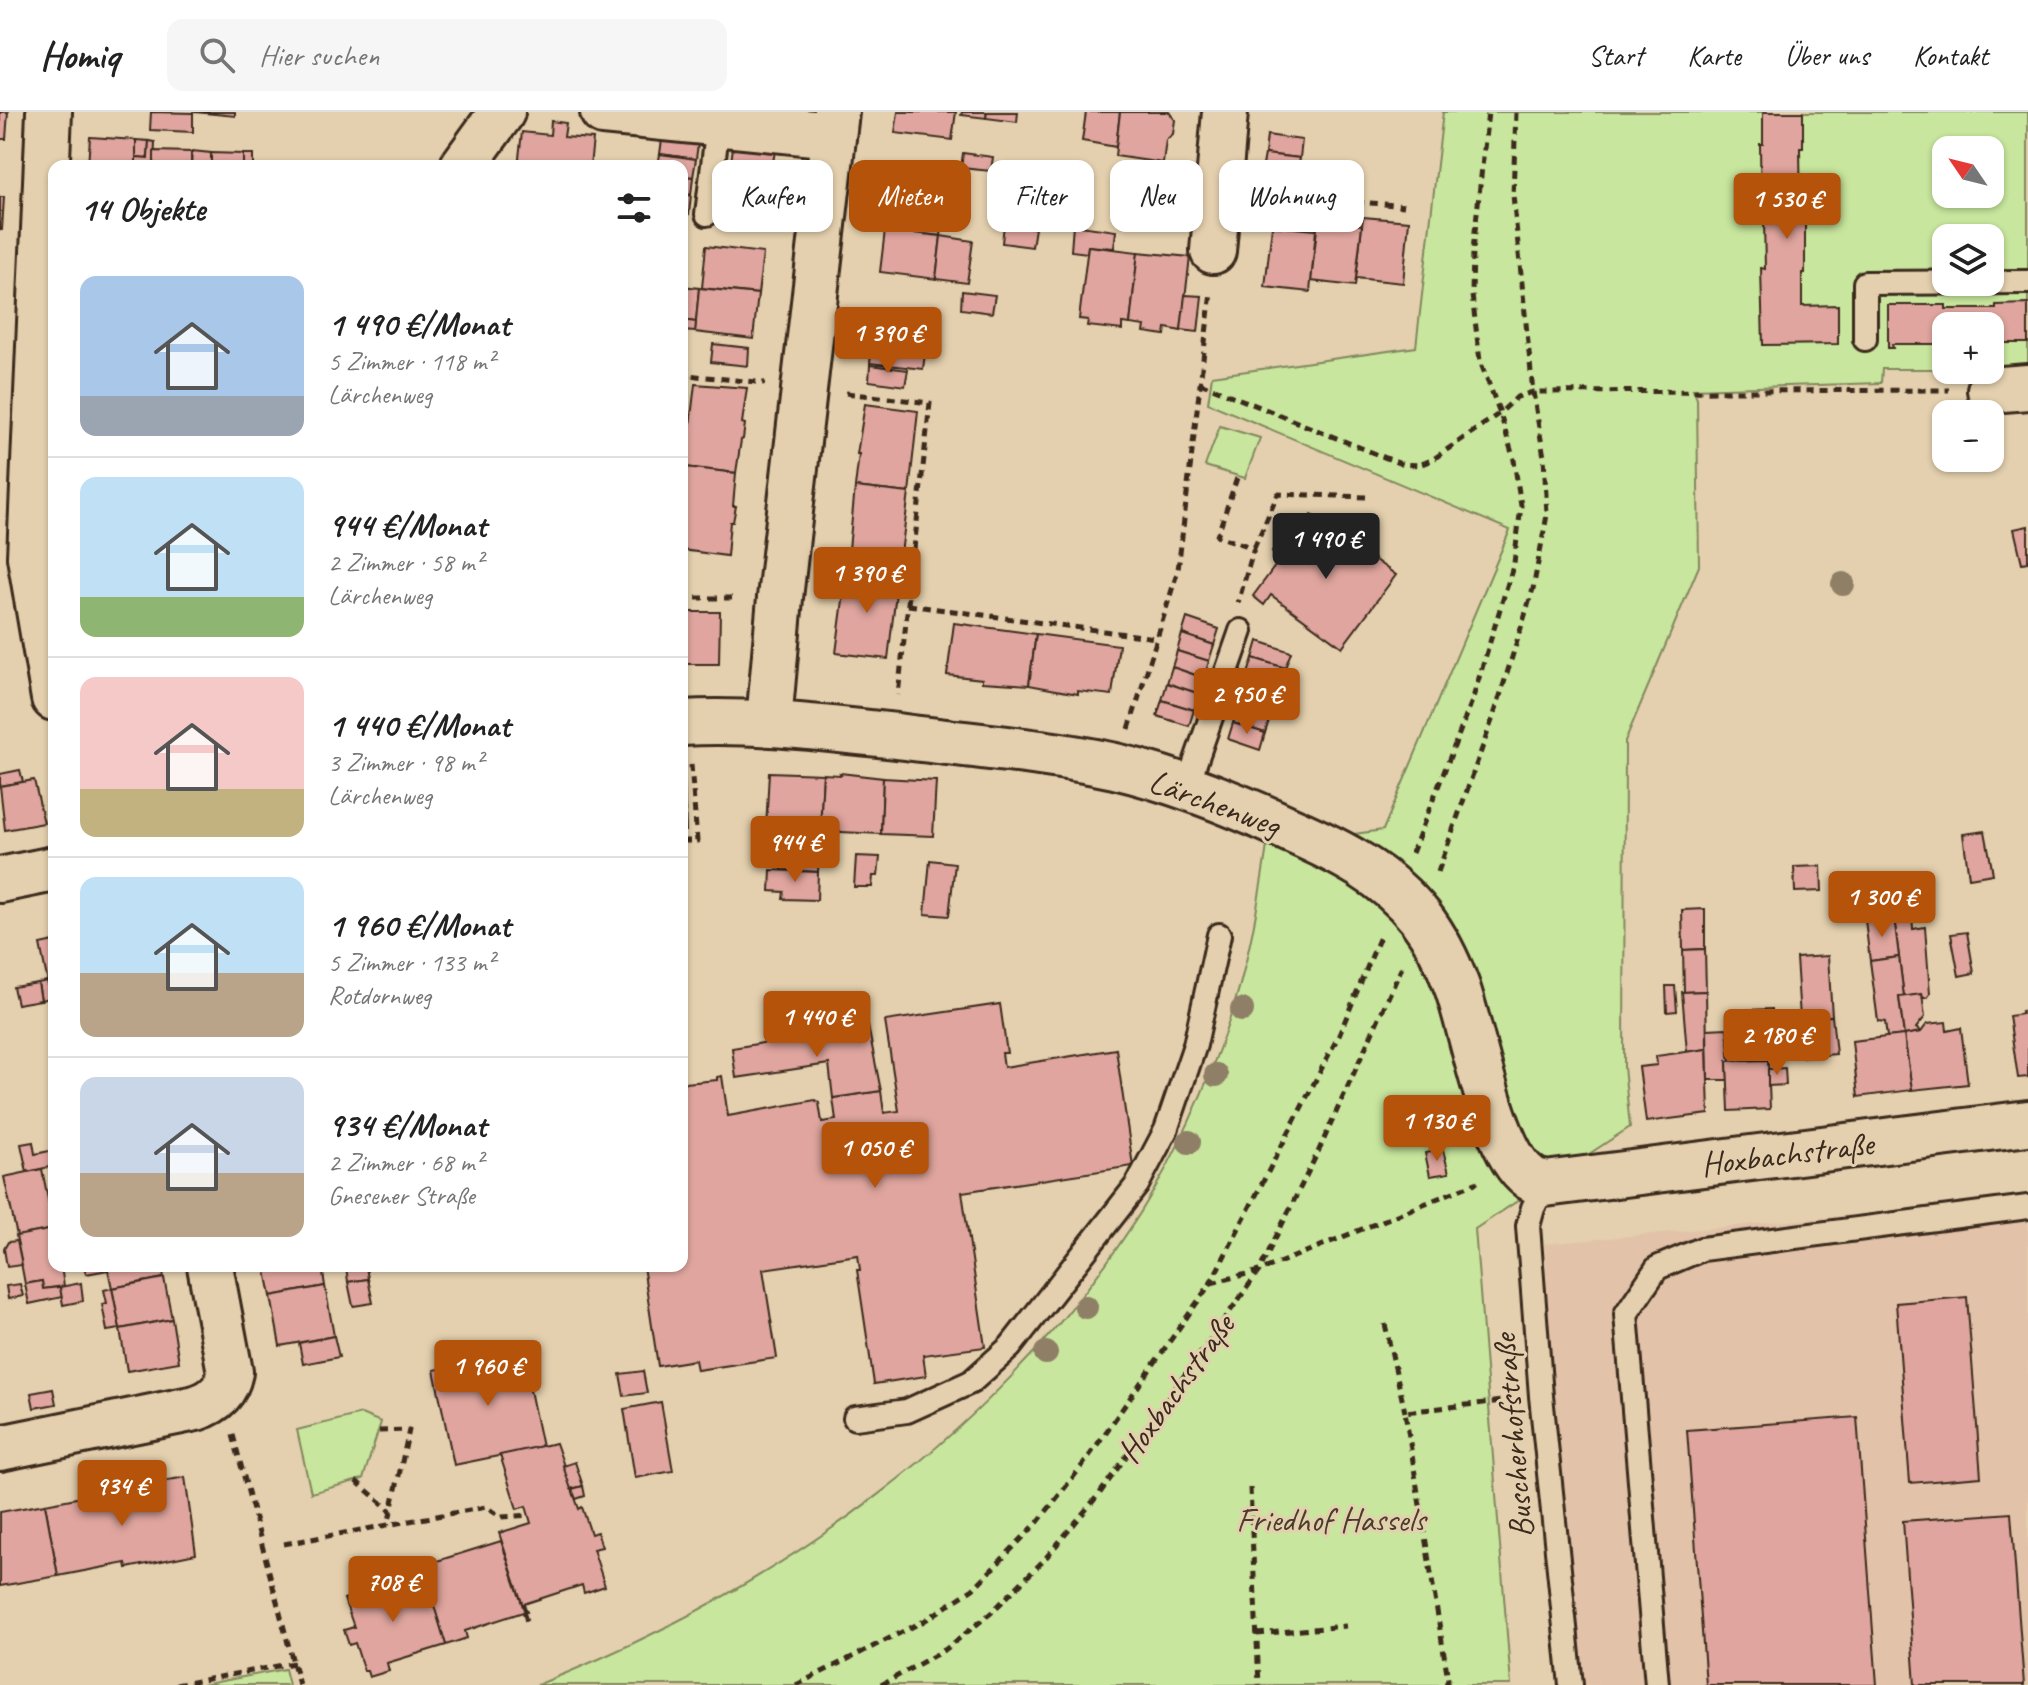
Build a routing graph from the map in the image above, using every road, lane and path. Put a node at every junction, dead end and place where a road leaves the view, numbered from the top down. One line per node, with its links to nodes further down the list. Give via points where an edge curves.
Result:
1 (49, 112): 30 (street, via 30,557)
2 (502, 112): 9 (street)
3 (603, 112): 7 (street)
4 (1225, 112): 10 (street)
5 (1488, 112): 21 (path, via 1472,295 1480,361)
6 (1516, 112): 20 (path, via 1513,195)
7 (718, 124): 8 (street); 12 (lane)
8 (835, 124): 18 (street)
9 (467, 160)
10 (1216, 192): 11 (path); 13 (street)
11 (1404, 206)
12 (707, 214)
13 (1213, 251): 17 (path)
14 (2028, 282): 15 (lane, via 1865,283)
15 (1865, 339)
16 (688, 375): 18 (path)
17 (1200, 383): 21 (path, via 1401,464 1432,460); 29 (path, via 1178,570)
18 (805, 388): 26 (street); 27 (path, via 930,403)
19 (2009, 388): 20 (path)
20 (1533, 392): 21 (path, via 1517,397); 40 (path, via 1547,515 1533,589 1496,709)
21 (1500, 413): 40 (path, via 1521,506 1514,563)
22 (1237, 478): 24 (path, via 1217,536)
23 (1366, 497): 24 (path, via 1278,494)
24 (1254, 548): 28 (path, via 1240,590)
25 (688, 598): 26 (path)
26 (780, 598): 31 (street)
27 (908, 605): 29 (path); 33 (path)
28 (1242, 622): 36 (lane)
29 (1156, 638): 35 (path)
30 (48, 663)
31 (769, 722): 32 (street, Lärchenweg); 33 (street, Lärchenweg)
32 (688, 723)
33 (893, 736): 35 (street, Lärchenweg)
34 (688, 752): 37 (path, via 697,841)
35 (1118, 767): 36 (street, Lärchenweg)
36 (1186, 789): 40 (street, Lärchenweg, via 1338,851)
37 (688, 841)
38 (48, 870): 39 (street)
39 (0, 880)
40 (1409, 905): 43 (street, Lärchenweg, via 1441,950 1457,987 1506,1148); 45 (path, Hoxbachstraße, via 1403,964); 47 (path)
41 (1219, 935): 52 (lane, via 1195,1045 1166,1130 1137,1185 1010,1347 971,1382 907,1411)
42 (2028, 1123): 43 (street, Hoxbachstraße)
43 (1532, 1176): 45 (path); 49 (lane, Buscherhofstraße, via 1528,1226)
44 (2028, 1207): 71 (lane, via 1702,1249 1657,1268 1626,1314)
45 (1259, 1271): 47 (path); 67 (path, Hoxbachstraße, via 1100,1493 1044,1560 946,1649)
46 (211, 1272): 50 (street, via 230,1372)
47 (1210, 1284): 66 (path, via 1076,1474 973,1589 924,1621)
48 (1385, 1324): 51 (path)
49 (1541, 1396): 51 (path); 70 (lane, Buscherhofstraße)
50 (219, 1397): 54 (street, via 196,1408); 63 (path)
51 (1405, 1412): 69 (path)
52 (855, 1418)
53 (379, 1431): 57 (path, via 409,1430)
54 (0, 1448)
55 (356, 1481): 57 (path)
56 (1250, 1488): 62 (path)
57 (391, 1511): 59 (path)
58 (529, 1515): 59 (path, via 501,1517 486,1507)
59 (388, 1525): 60 (path)
60 (284, 1544)
61 (1346, 1626): 62 (path)
62 (1257, 1634): 68 (path)
63 (294, 1663): 64 (path); 65 (path)
64 (176, 1685)
65 (299, 1685)
66 (796, 1685)
67 (881, 1685)
68 (1259, 1685)
69 (1446, 1685)
70 (1571, 1685)
71 (1657, 1685)

